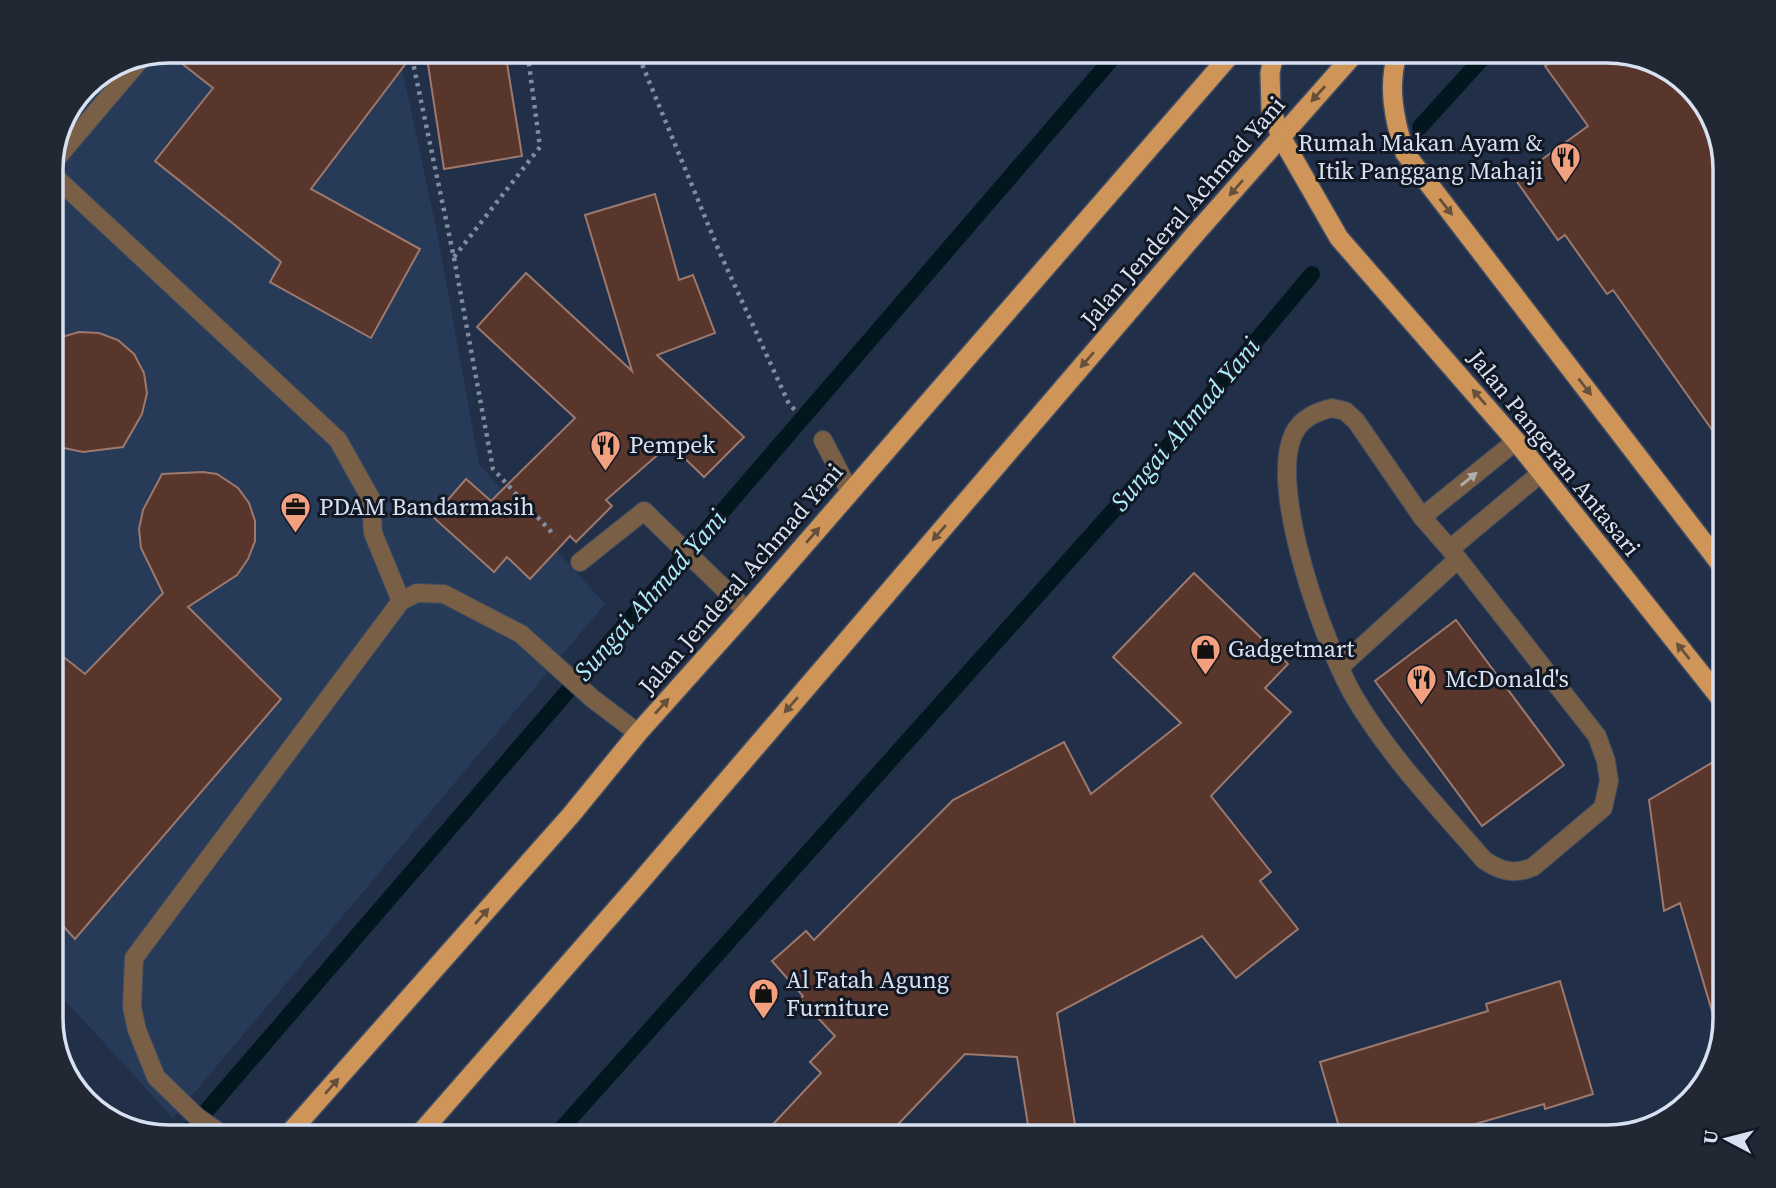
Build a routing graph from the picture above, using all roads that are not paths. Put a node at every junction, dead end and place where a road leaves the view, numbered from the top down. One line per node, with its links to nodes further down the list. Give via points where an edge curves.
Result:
1 (1223, 63): 12 (highway, Jalan Jenderal Achmad Yani)
2 (1272, 63): 6 (highway, Jalan Pangeran Antasari, via 1271,109)
3 (1346, 63): 6 (highway, Jalan Jenderal Achmad Yani, one-way to 6)
4 (1395, 63): 15 (highway, one-way to 15, via 1394,121 1405,153)
5 (131, 70): 7 (lane)
6 (1281, 136): 10 (highway, Jalan Pangeran Antasari, one-way to 6, via 1339,238); 24 (highway, Jalan Jenderal Achmad Yani, one-way to 24)
7 (66, 147)
8 (63, 184): 17 (lane, via 338,440 371,499 373,533)
9 (823, 440): 12 (lane)
10 (1516, 441): 11 (highway, Jalan Pangeran Antasari); 13 (lane, one-way to 10)
11 (1541, 473): 14 (lane); 20 (highway, Jalan Pangeran Antasari, one-way to 11)
12 (850, 492): 18 (highway, Jalan Jenderal Achmad Yani, one-way to 12)
13 (1422, 517): 14 (lane); 19 (lane, via 1345,411 1332,408 1304,420 1294,434 1287,470 1294,531 1319,618)
14 (1454, 554): 19 (lane); 19 (lane, via 1597,736 1609,781 1602,808 1533,867 1522,872 1497,869 1483,860 1390,750 1354,696)
15 (1713, 554)
16 (580, 562): 18 (lane, via 644,511)
17 (401, 601): 21 (lane, via 417,593 444,594 521,634); 22 (lane, via 134,958 132,1007 156,1077)
18 (747, 611): 21 (highway, Jalan Jenderal Achmad Yani, one-way to 18)
19 (1341, 666)
20 (1713, 689)
21 (638, 733): 23 (highway, Jalan Jenderal Achmad Yani, one-way to 21, via 571,816)
22 (209, 1125)
23 (297, 1125)
24 (427, 1125)

